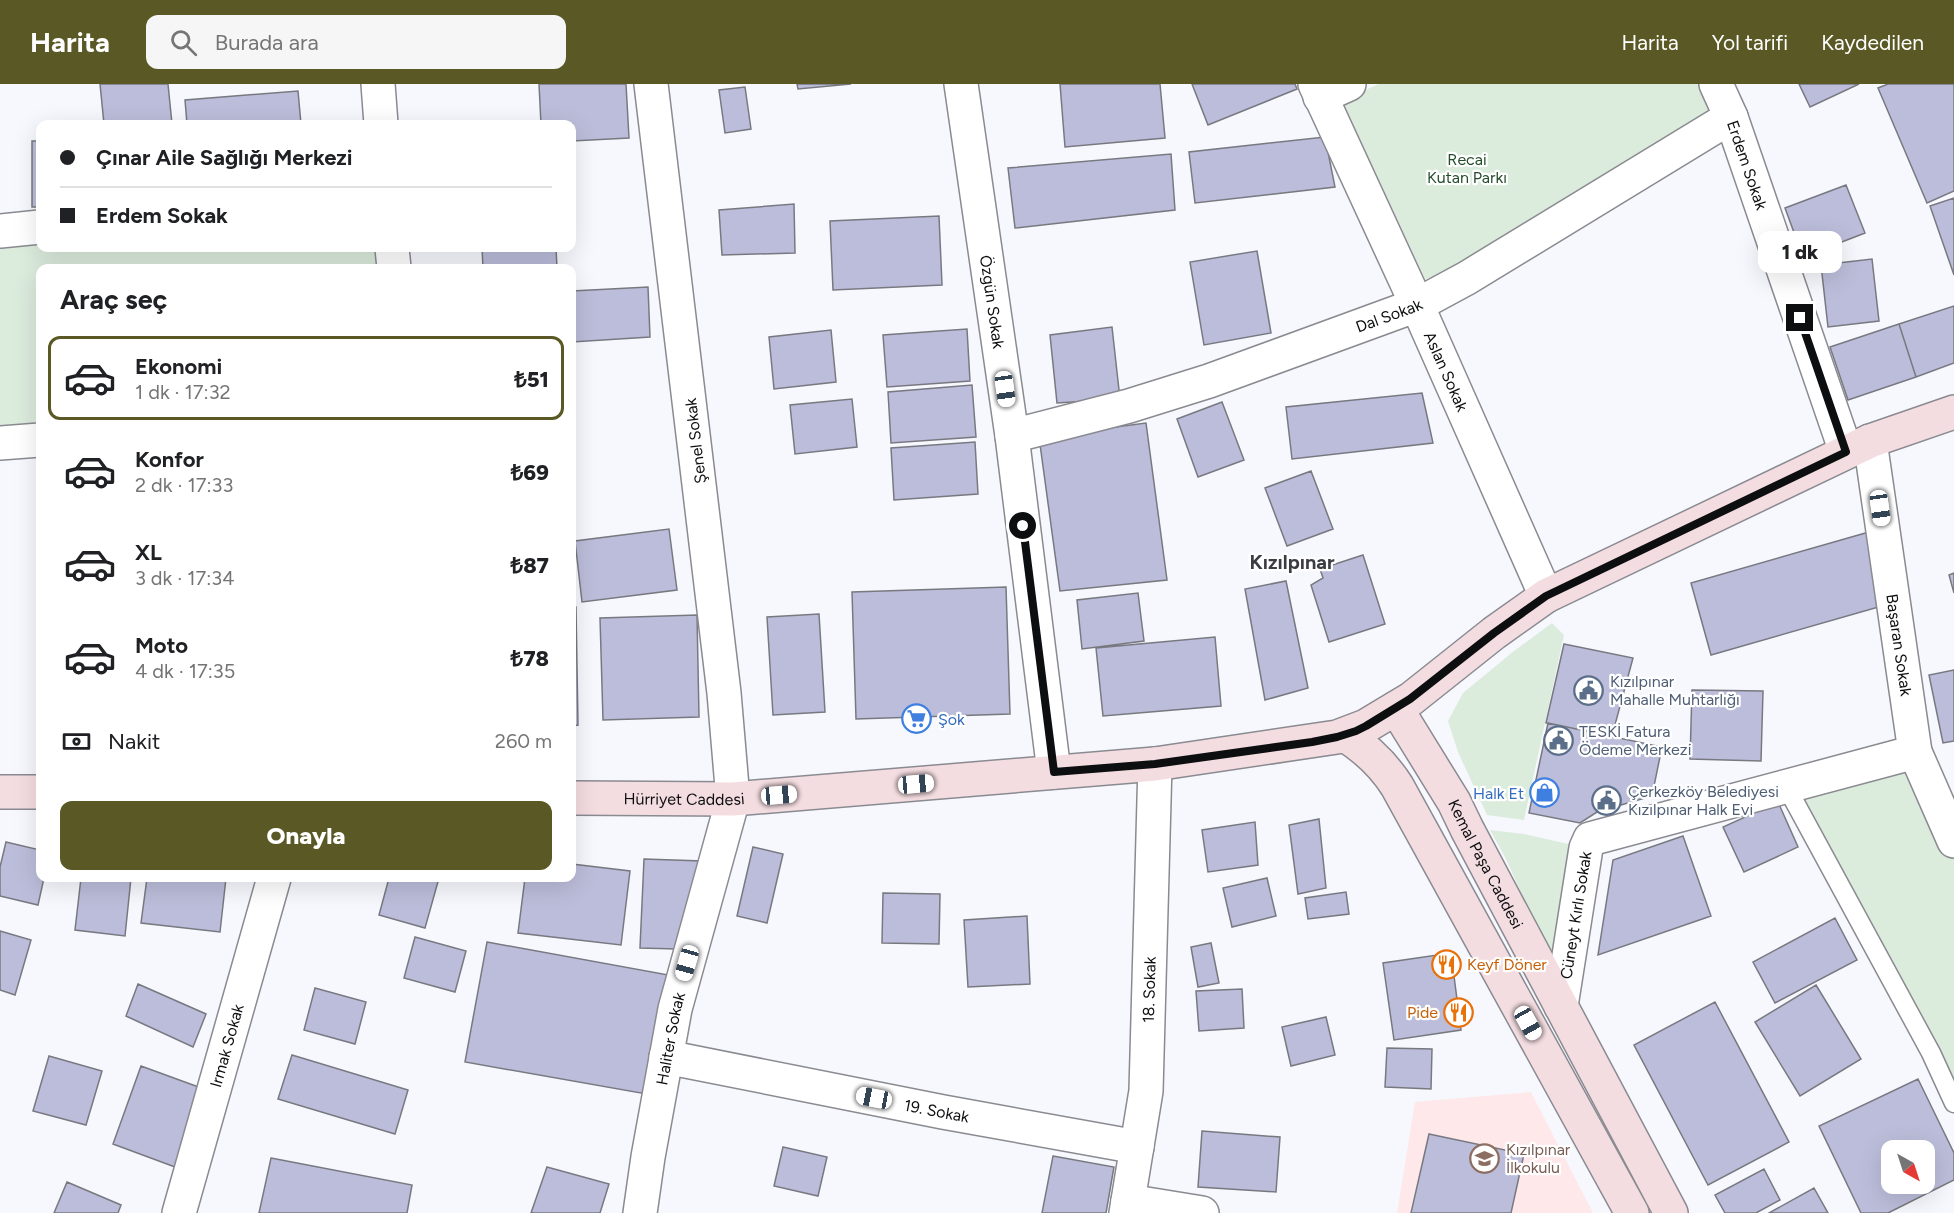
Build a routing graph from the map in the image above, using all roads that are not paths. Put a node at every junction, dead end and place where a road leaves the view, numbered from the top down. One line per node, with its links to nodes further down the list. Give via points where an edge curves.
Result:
1 (378, 84): 7 (street)
2 (651, 84): 26 (street, Şenel Sokak, via 722,670)
3 (961, 84): 12 (street, Özgün Sokak)
4 (1716, 84): 6 (street, Erdem Sokak)
5 (1328, 88): 10 (street, Aslan Sokak)
6 (1731, 117): 10 (street, Dal Sokak); 15 (street, Erdem Sokak)
7 (381, 120)
8 (36, 227): 9 (street)
9 (0, 231)
10 (1418, 305): 12 (street, Dal Sokak, via 1209,381); 16 (street, Aslan Sokak)
11 (1954, 412): 15 (main road, Hürriyet Caddesi)
12 (1012, 436): 21 (street, Özgün Sokak)
13 (36, 440): 14 (street)
14 (0, 443)
15 (1858, 447): 16 (main road, Hürriyet Caddesi); 19 (street, Başaran Sokak)
16 (1546, 596): 17 (main road, Hürriyet Caddesi)
17 (1396, 708): 18 (main road, Hürriyet Caddesi); 29 (main road, Kemal Paşa Caddesi, via 1454,802)
18 (1345, 735): 20 (main road, Hürriyet Caddesi); 37 (main road, via 1380,762 1397,786)
19 (1915, 752): 22 (street, Cüneyt Kırlı Sokak); 27 (street, Başaran Sokak)
20 (1155, 764): 21 (main road, Hürriyet Caddesi); 32 (street, 18. Sokak, via 1146,1091)
21 (1054, 772): 26 (main road, Hürriyet Caddesi)
22 (1786, 786): 29 (street, Cüneyt Kırlı Sokak, via 1590,839); 31 (lane, via 1931,1053)
23 (0, 792): 24 (main road)
24 (36, 792)
25 (576, 798): 26 (main road, Hürriyet Caddesi)
26 (733, 799): 30 (street, Haliter Sokak, via 675,1009)
27 (1954, 842)
28 (273, 882): 34 (street, Irmak Sokak)
29 (1561, 1006): 38 (main road, Kemal Paşa Caddesi)
30 (666, 1057): 32 (street, 19. Sokak); 35 (street, Haliter Sokak)
31 (1954, 1103)
32 (1137, 1147): 33 (street, 18. Sokak)
33 (1127, 1207): 36 (street)
34 (179, 1213)
35 (640, 1213)
36 (1202, 1213)
37 (1632, 1213)
38 (1671, 1213)

